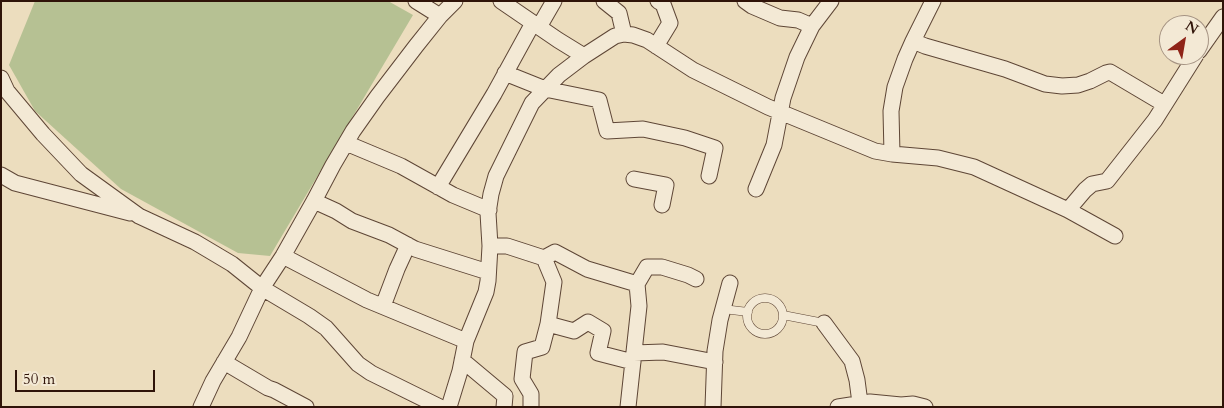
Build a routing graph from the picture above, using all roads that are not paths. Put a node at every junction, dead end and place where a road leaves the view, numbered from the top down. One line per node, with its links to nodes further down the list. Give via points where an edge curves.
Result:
1 (416, 1): 11 (street)
2 (455, 1): 11 (street)
3 (500, 1): 13 (street)
4 (554, 1): 13 (street)
5 (604, 1): 10 (street)
6 (658, 1): 18 (street, via 663,4 670,23)
7 (830, 1): 14 (street)
8 (933, 1): 17 (street)
9 (751, 3): 14 (street, via 780,18)
10 (623, 7): 15 (street)
11 (440, 16): 26 (street)
12 (1223, 17): 16 (street)
13 (536, 25): 19 (street); 21 (street)
14 (812, 26): 25 (street, via 797,57)
15 (624, 34): 18 (street); 19 (street, via 615,36)
16 (1209, 36)
17 (913, 41): 24 (street, via 1005,68 1045,84 1078,85 1110,72); 27 (street, via 895,87 891,111)
18 (656, 46): 25 (street, via 693,70)
19 (584, 56): 23 (street)
20 (1189, 65): 24 (street)
21 (506, 73): 23 (street); 31 (street)
22 (1, 78): 37 (street, via 7,92 81,174)
23 (545, 89): 29 (street, via 599,100 607,130 643,129 715,148); 35 (street, via 532,103 496,176)
24 (1164, 104): 36 (street, via 1107,181 1092,184)
25 (780, 113): 27 (street, via 876,151); 32 (street, via 774,145)
26 (346, 143): 31 (street, via 401,166); 33 (street)
27 (892, 154): 36 (street, via 938,158 974,167)
28 (1, 175): 37 (street, via 15,183)
29 (709, 176)
30 (634, 179): 34 (street, via 666,185)
31 (438, 188): 35 (street)
32 (756, 189)
33 (314, 201): 39 (street); 41 (street)
34 (662, 205)
35 (489, 210): 40 (street)
36 (1068, 210): 38 (street)
37 (139, 216): 47 (street, via 195,242 232,264)
38 (1115, 236)
39 (408, 246): 43 (street); 48 (street)
40 (490, 246): 42 (street, via 507,246); 43 (street)
41 (283, 256): 47 (street); 48 (street)
42 (544, 258): 46 (street, via 554,252 587,269); 53 (street, via 554,282)
43 (488, 272): 54 (street, via 486,292)
44 (696, 279): 46 (street, via 662,267 647,267)
45 (730, 283): 49 (street)
46 (637, 284): 55 (street, via 639,306)
47 (262, 288): 57 (street); 59 (street, via 326,328 358,364)
48 (383, 306): 54 (street)
49 (723, 309): 50 (lane); 58 (street)
50 (748, 312): 51 (lane, via 753,303 764,298 779,305); 51 (lane, via 753,329 764,334 775,331)
51 (783, 316): 52 (lane)
52 (824, 323): 60 (street, via 852,361)
53 (548, 324): 55 (street, via 574,331 588,322 603,331 598,353); 66 (street, via 542,347 525,352 522,379 531,394)
54 (466, 341): 56 (street)
55 (633, 357): 58 (street, via 663,352); 67 (street)
56 (462, 360): 64 (street); 65 (street, via 505,396)
57 (224, 362): 61 (street); 62 (street)
58 (715, 362): 68 (street)
59 (410, 400): 63 (street)
60 (860, 403): 69 (street); 70 (street)
61 (201, 407)
62 (306, 407)
63 (440, 407)
64 (449, 407)
65 (504, 407)
66 (531, 407)
67 (628, 407)
68 (712, 407)
69 (838, 407)
70 (925, 407)

